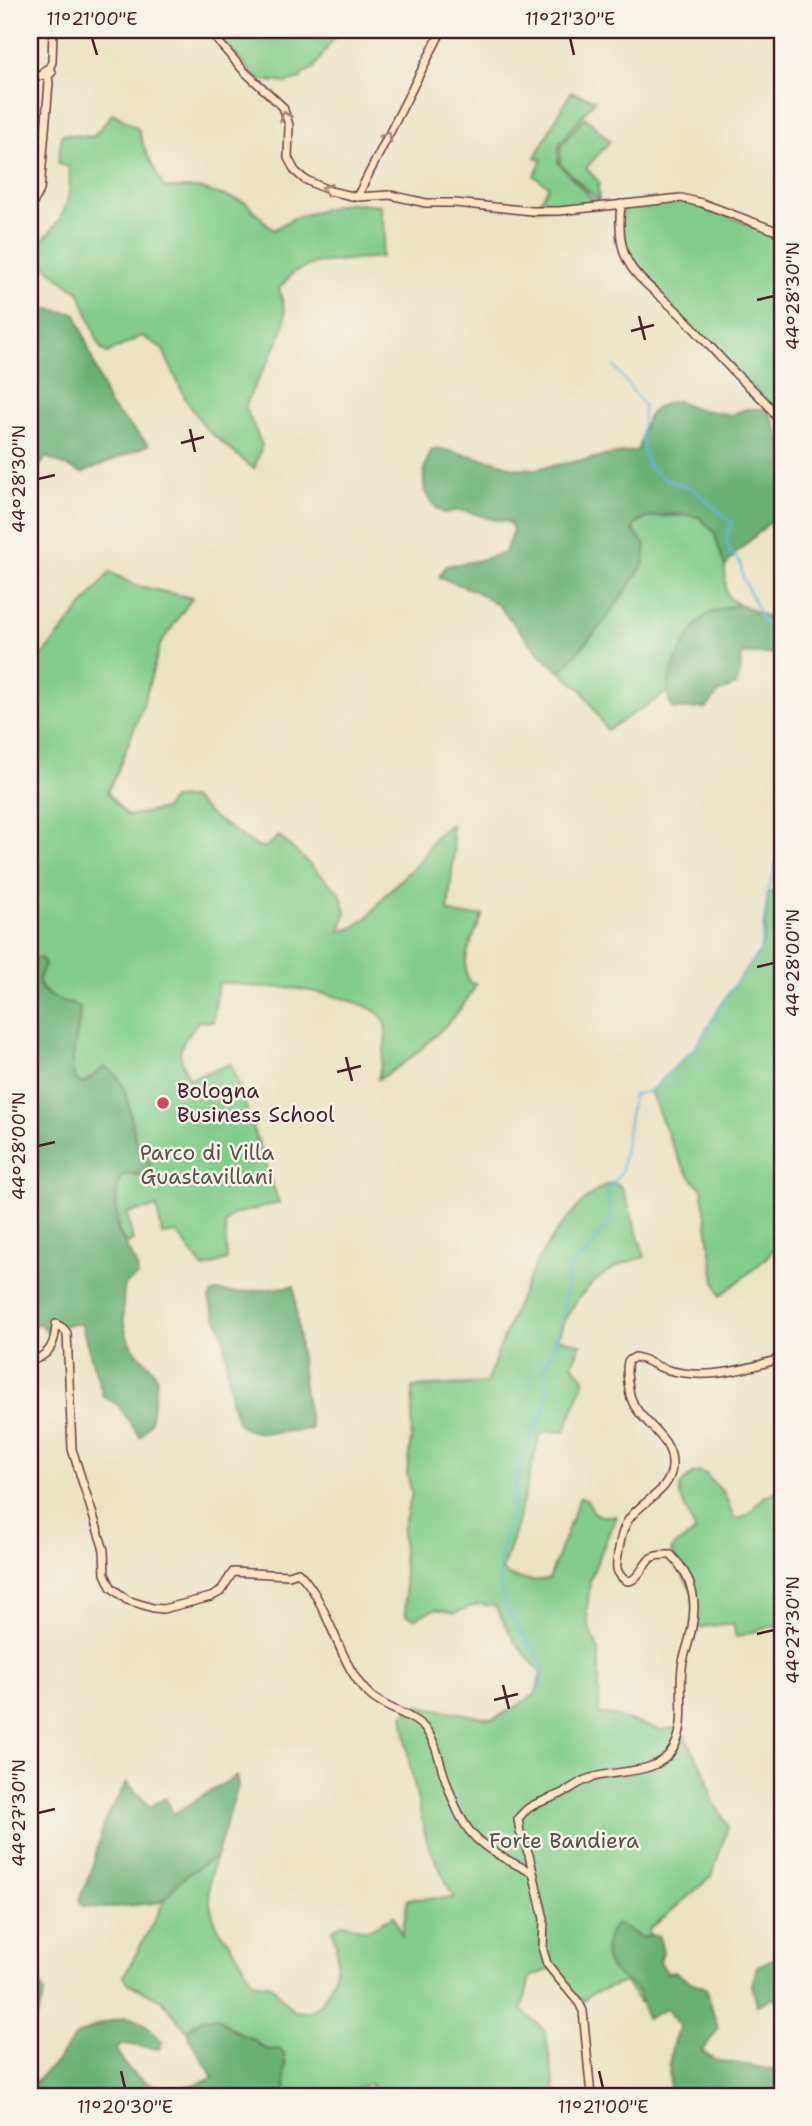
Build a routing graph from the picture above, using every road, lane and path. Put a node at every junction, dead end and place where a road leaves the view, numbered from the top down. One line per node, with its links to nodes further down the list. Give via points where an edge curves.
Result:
1 (53, 30): 4 (street)
2 (208, 30): 6 (street, one-way to 2, via 312,184 298,174 288,158 286,112)
3 (442, 30): 6 (street, one-way to 3)
4 (47, 73): 5 (street); 8 (street, via 40,183)
5 (30, 74)
6 (357, 197): 7 (street, via 390,195 443,204 545,211)
7 (621, 204): 9 (street, via 691,199); 10 (street, via 618,233 632,268 769,405)
8 (30, 209)
9 (782, 233)
10 (782, 430)
11 (782, 1358): 13 (street, via 738,1370 691,1375 663,1369 643,1358 628,1361 631,1398 665,1443 672,1466 662,1489 628,1520 621,1534 617,1566 624,1579 632,1580 652,1557 671,1555 684,1568 696,1614 680,1676 678,1735 673,1750 653,1767 586,1779 525,1808 518,1819)
12 (30, 1361): 13 (street, via 50,1350 56,1324 63,1328 67,1333 72,1449 92,1506 111,1587 127,1600 153,1608 176,1607 220,1592 233,1572 298,1572 332,1626 353,1673 372,1696 425,1728 469,1832 490,1850)
13 (533, 1870): 14 (street, via 544,1919 547,1964 583,2011)
14 (591, 2096)

